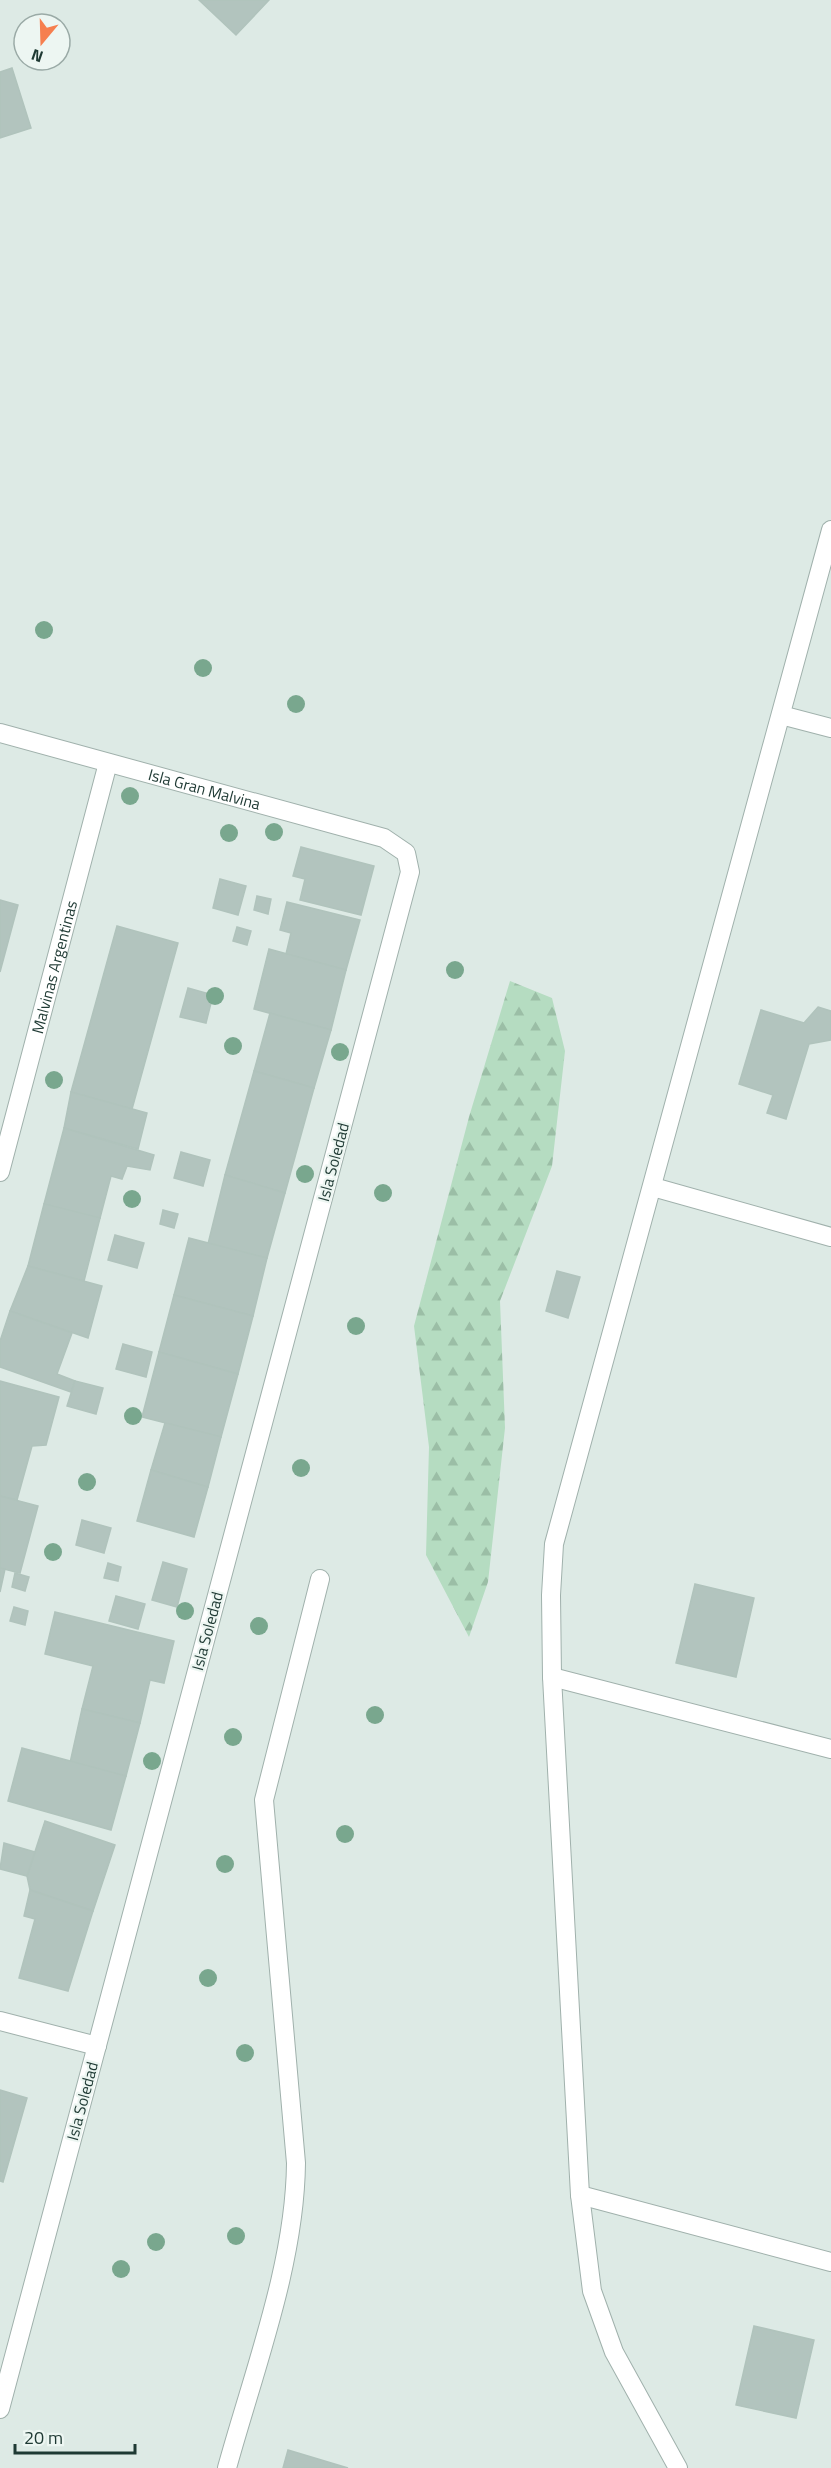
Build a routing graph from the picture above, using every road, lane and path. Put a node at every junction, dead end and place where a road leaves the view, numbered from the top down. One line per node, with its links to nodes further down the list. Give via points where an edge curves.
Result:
1 (831, 530): 2 (street)
2 (781, 715): 3 (street); 8 (street)
3 (831, 728)
4 (0, 733): 5 (street, Isla Gran Malvina)
5 (108, 763): 6 (street, Isla Gran Malvina, via 384,838); 7 (street, Malvinas Argentinas)
6 (406, 852): 14 (street, Isla Soledad, via 410,872)
7 (0, 1172)
8 (653, 1187): 9 (street); 11 (street, via 554,1544)
9 (831, 1238)
10 (320, 1580): 18 (street, via 264,1800 296,2163 296,2203 288,2251)
11 (552, 1677): 12 (street); 15 (street)
12 (831, 1749)
13 (0, 2021): 14 (street)
14 (97, 2046): 17 (street, Isla Soledad)
15 (580, 2195): 16 (street); 19 (street, via 592,2291 610,2342)
16 (831, 2262)
17 (0, 2409)
18 (227, 2468)
19 (678, 2468)

